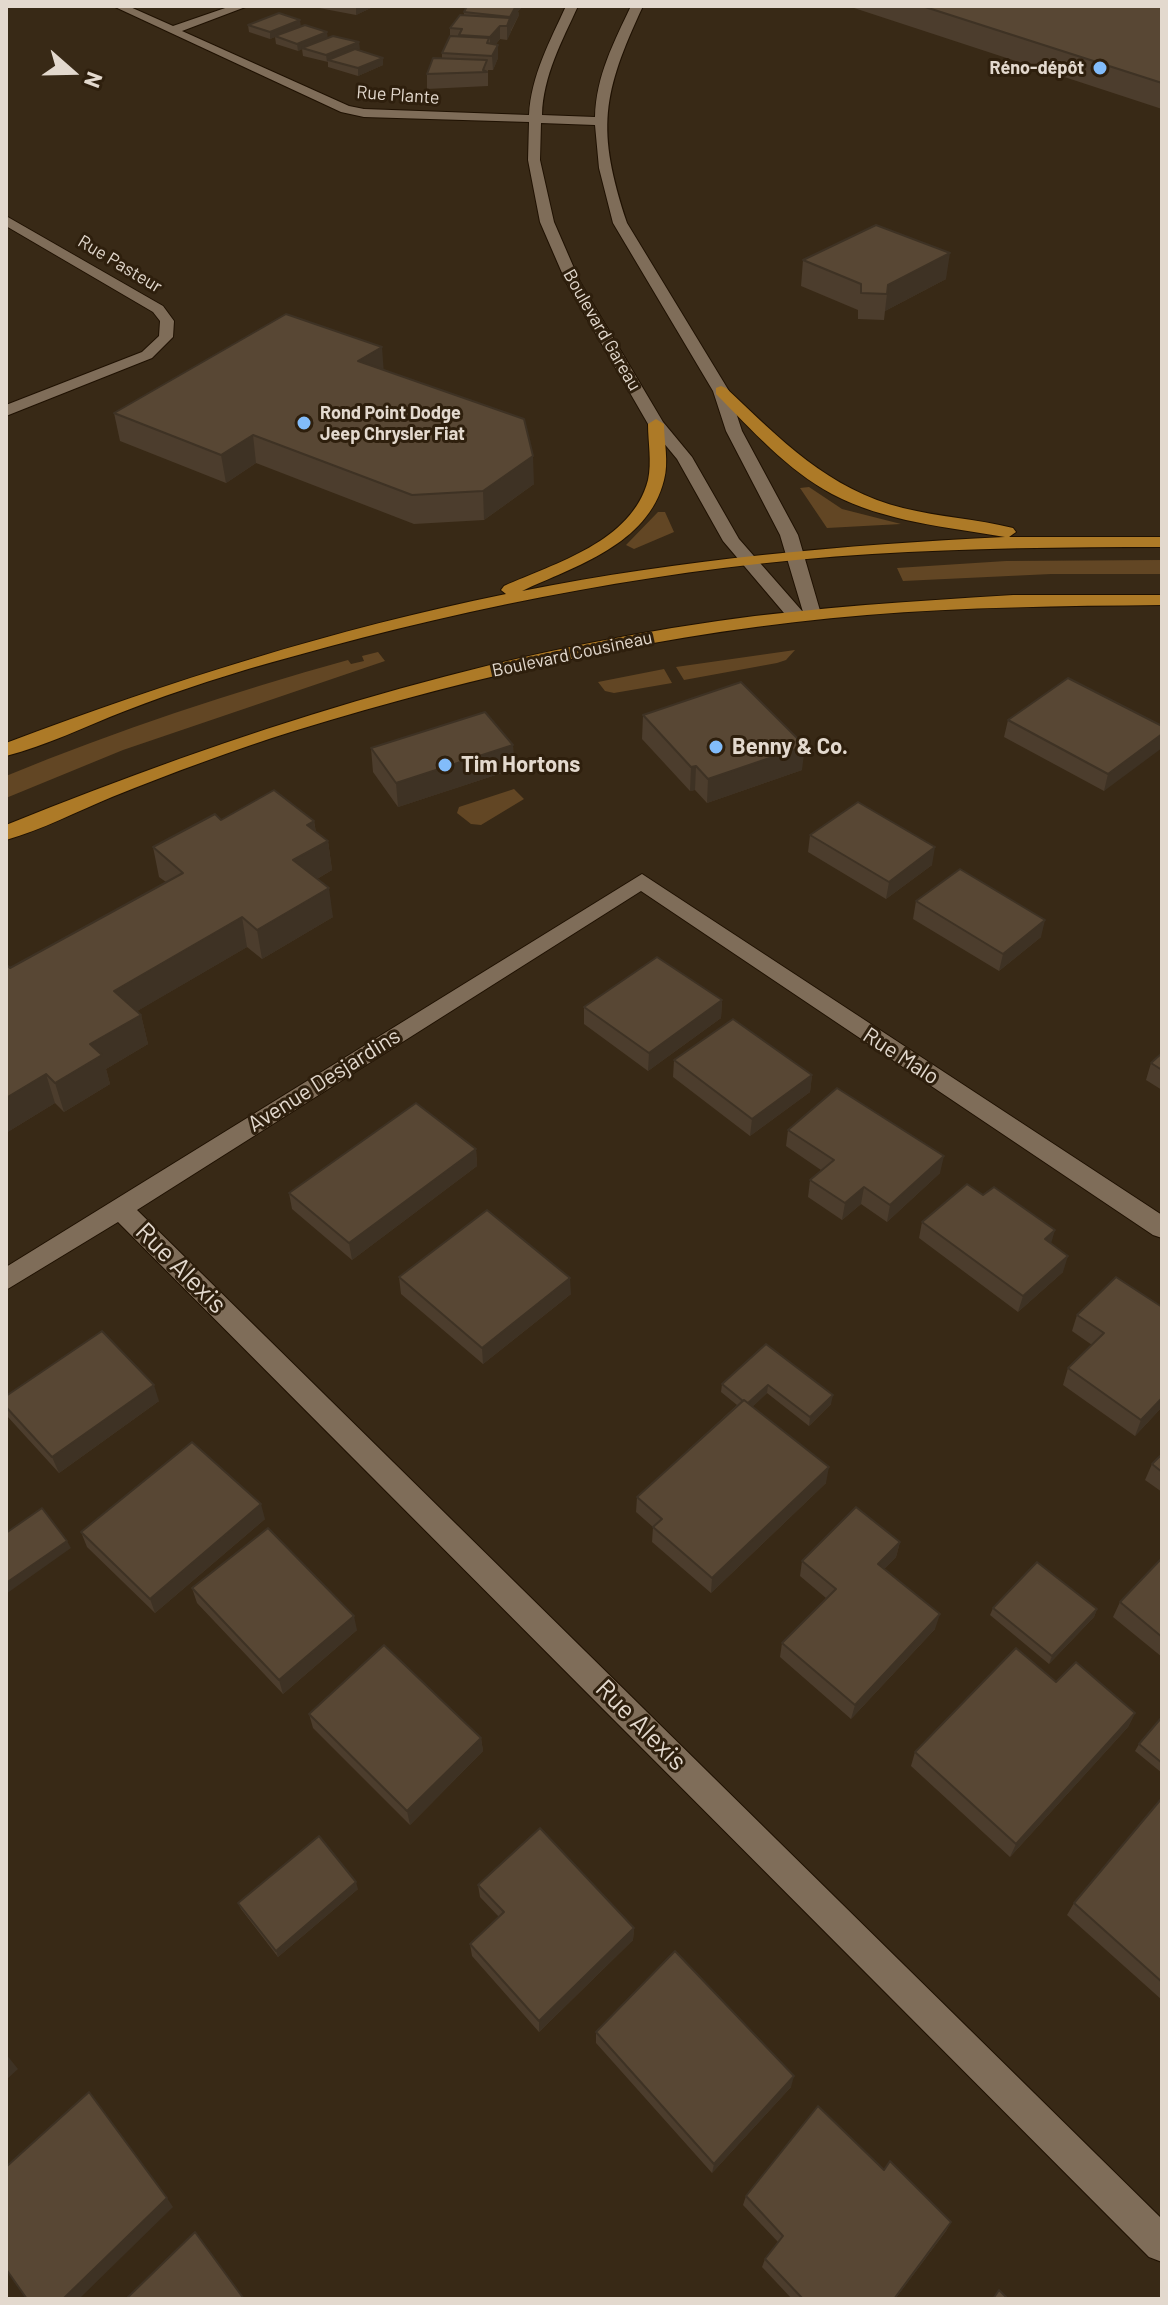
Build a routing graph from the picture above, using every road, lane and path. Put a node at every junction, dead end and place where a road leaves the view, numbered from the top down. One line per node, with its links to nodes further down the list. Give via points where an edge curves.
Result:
1 (119, 6): 5 (street, Rue Plante)
2 (242, 6): 5 (street)
3 (572, 6): 6 (street, Boulevard Gareau, via 544,68)
4 (637, 6): 7 (street, via 608,72)
5 (173, 30): 6 (street, Rue Plante, via 345,109)
6 (535, 118): 7 (street, Rue Plante); 11 (street, Boulevard Gareau, via 539,192 558,250)
7 (600, 121): 9 (street, via 606,178 620,223)
8 (6, 220): 10 (street, Rue Pasteur, via 158,309 167,321 166,337 147,355)
9 (721, 391): 12 (main road, via 796,461 856,499); 14 (street, via 734,431)
10 (6, 411)
11 (656, 424): 15 (street, Boulevard Gareau, via 684,457); 17 (main road, via 655,483 635,518 600,547)
12 (1052, 540): 13 (main road); 14 (main road)
13 (1162, 542)
14 (795, 556): 15 (main road); 18 (street)
15 (749, 561): 17 (main road); 18 (street, Boulevard Gareau)
16 (1162, 600): 18 (main road, Boulevard Cousineau, via 986,601)
17 (475, 607): 19 (main road, via 298,650)
18 (804, 615): 20 (main road, Boulevard Cousineau, via 551,656 377,699 174,765)
19 (6, 750)
20 (6, 833)
21 (642, 881): 22 (street, Avenue Desjardins); 23 (street, Rue Malo)
22 (119, 1207): 24 (street, Avenue Desjardins); 25 (street, Rue Alexis)
23 (1162, 1228)
24 (6, 1280)
25 (1162, 2244)

